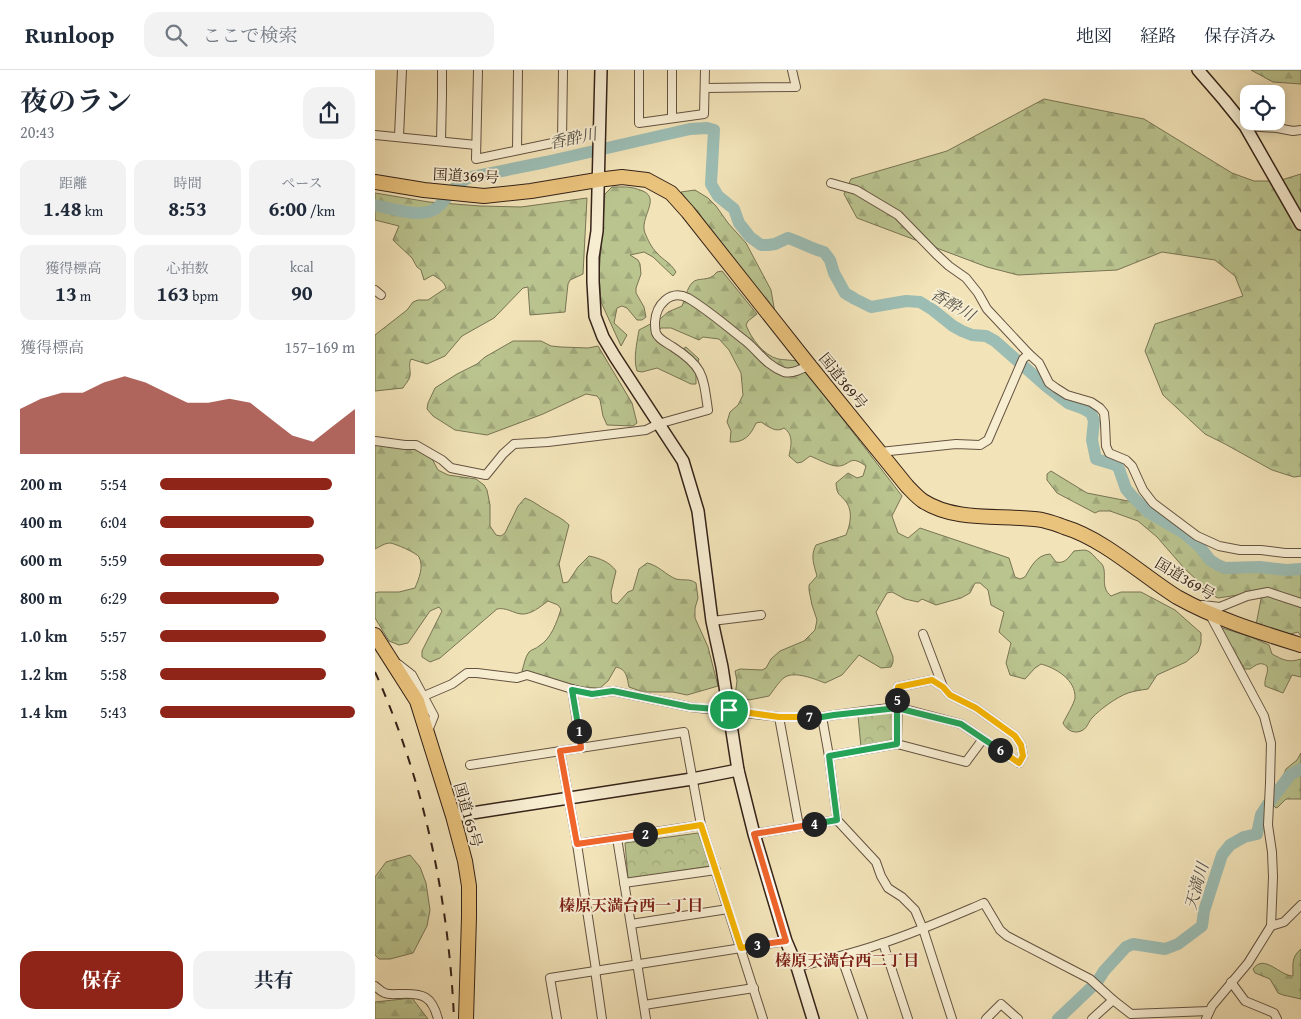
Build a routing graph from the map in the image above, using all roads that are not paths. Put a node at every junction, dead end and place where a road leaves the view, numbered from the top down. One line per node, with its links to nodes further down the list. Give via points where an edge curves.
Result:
1 (402, 70): 19 (street)
2 (442, 70): 20 (street)
3 (478, 70): 21 (street)
4 (518, 70): 22 (street)
5 (563, 70): 22 (street, via 562,141)
6 (601, 70): 23 (street)
7 (639, 70): 13 (street, via 639,123)
8 (673, 70): 13 (street)
9 (705, 70): 12 (street)
10 (793, 70): 12 (street, via 796,87)
11 (1198, 70): 14 (street)
12 (705, 88): 13 (street, via 704,114)
13 (673, 118)
14 (1240, 120)
15 (1247, 130): 26 (street)
16 (1285, 130): 17 (street)
17 (1301, 130)
18 (375, 135): 19 (street)
19 (399, 136): 20 (street)
20 (441, 141): 21 (street)
21 (476, 145): 22 (street, via 476,159)
22 (517, 150)
23 (597, 180): 24 (highway, 国道369号, via 484,196); 28 (highway, 国道369号, via 622,177 647,180 671,193); 29 (street, via 597,231 593,257 595,316 603,338)
24 (375, 182)
25 (831, 183): 27 (street, via 856,190 898,214 942,260 966,278)
26 (1301, 224)
27 (1026, 357): 31 (street, via 988,440 980,444); 32 (street, via 1039,363 1049,383 1056,388 1100,408 1104,413 1109,453 1126,460 1153,503 1197,536 1219,546 1241,550)
28 (809, 365): 29 (street, via 786,372 768,363 723,322 683,296 673,296 661,303 655,317 655,331 659,338 695,364 703,378 708,410); 31 (highway, 国道369号)
29 (658, 424): 30 (street, via 646,430 514,444 487,475 451,468 416,445); 37 (street, via 683,461 698,511)
30 (375, 441)
31 (880, 452): 34 (highway, 国道369号, via 907,486 935,508 952,514 1043,520 1067,527 1094,540)
32 (1301, 552)
33 (1301, 603): 34 (street, via 1268,592 1220,607)
34 (1190, 604): 35 (highway, 国道369号)
35 (1209, 613): 40 (highway, 国道369号); 71 (street, via 1264,716 1271,742 1268,811 1273,877)
36 (761, 615): 37 (street)
37 (712, 621): 46 (street)
38 (923, 634): 42 (street)
39 (375, 635): 41 (highway, 国道165号)
40 (1301, 646)
41 (391, 661): 44 (street, via 413,675); 49 (highway, 国道165号, via 417,701)
42 (943, 687): 45 (street, via 932,680 898,687); 50 (street, via 950,695 976,708 1015,736 1023,756 1019,763)
43 (572, 690): 44 (street, via 527,675 517,678 467,673 452,684); 46 (street, via 592,694 613,691 690,707); 52 (street)
44 (424, 696): 49 (street, via 434,716)
45 (897, 708): 48 (street); 50 (street, via 961,724); 51 (street)
46 (729, 710): 47 (street); 56 (street)
47 (779, 717): 48 (street); 62 (street)
48 (822, 717): 54 (street)
49 (427, 735): 59 (highway, 国道165号)
50 (983, 739): 51 (street, via 966,762)
51 (897, 744): 54 (street)
52 (581, 748): 53 (street); 57 (street, via 684,732)
53 (560, 751): 55 (street); 58 (street)
54 (829, 756): 60 (street)
55 (471, 765)
56 (738, 770): 57 (street); 63 (street)
57 (692, 779): 58 (street); 61 (street)
58 (568, 798): 59 (street); 65 (street)
59 (453, 816): 87 (highway, 国道165号, via 469,886)
60 (837, 820): 62 (street); 72 (street, via 876,862 888,888 915,910)
61 (701, 825): 64 (street); 66 (street)
62 (799, 826): 63 (street)
63 (754, 834): 73 (street)
64 (617, 838): 65 (street); 67 (street)
65 (577, 844): 79 (street)
66 (716, 870): 67 (street); 69 (street)
67 (624, 883): 70 (street)
68 (1301, 905): 71 (street, via 1285,922)
69 (729, 909): 70 (street); 75 (street)
70 (631, 924): 77 (street)
71 (1271, 926): 80 (street, via 1248,963)
72 (923, 929): 74 (street); 83 (street, via 984,904 1007,936 1090,979); 95 (street)
73 (786, 941): 75 (street); 78 (street)
74 (883, 943): 76 (street); 94 (street)
75 (741, 948): 77 (street); 82 (street)
76 (841, 956): 78 (street); 93 (street)
77 (638, 964): 79 (street); 84 (street)
78 (797, 967): 92 (street)
79 (595, 970): 88 (street, via 550,978); 89 (street)
80 (1231, 982): 85 (street); 99 (street, via 1245,1002 1274,1013)
81 (375, 986): 86 (street, via 385,993 422,995 429,999)
82 (754, 988): 84 (street); 91 (street)
83 (1113, 1000): 85 (street, via 1131,1014); 98 (street)
84 (644, 1005): 90 (street)
85 (1208, 1015)
86 (438, 1019)
87 (466, 1019)
88 (557, 1019)
89 (602, 1019)
90 (646, 1019)
91 (763, 1019)
92 (813, 1019)
93 (863, 1019)
94 (908, 1019)
95 (952, 1019)
96 (986, 1019): 97 (street, via 1001,1004)
97 (1018, 1019)
98 (1092, 1019)
99 (1277, 1019)

